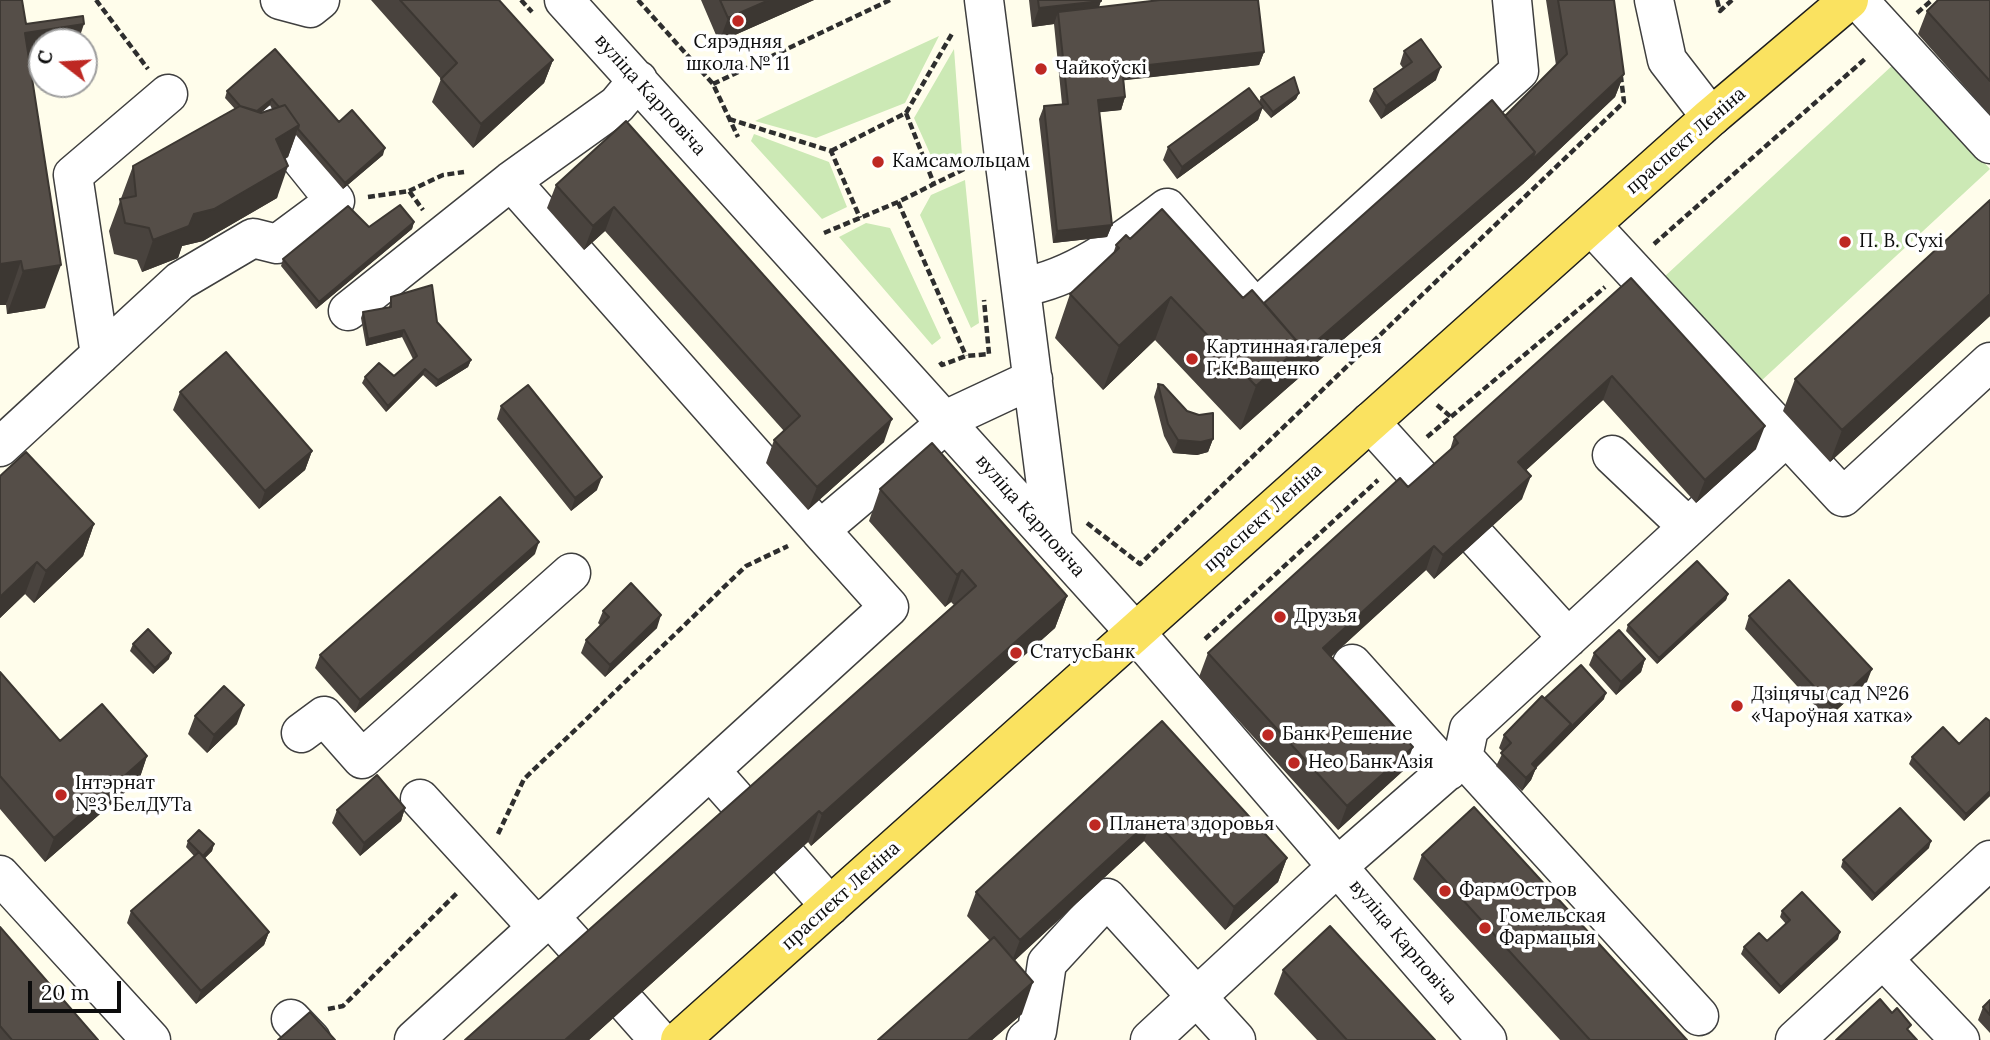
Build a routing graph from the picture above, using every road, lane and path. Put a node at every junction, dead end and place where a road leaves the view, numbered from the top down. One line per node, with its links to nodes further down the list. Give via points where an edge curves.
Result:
1 (96, 0): 20 (path)
2 (279, 0): 3 (street, via 310,8)
3 (320, 0)
4 (564, 0): 18 (street, вуліца Карповіча)
5 (638, 0): 19 (path)
6 (890, 0): 19 (path)
7 (984, 0): 41 (street)
8 (1512, 0): 41 (street, via 1519,71 1256,309 1167,208 1114,247 1047,283)
9 (1654, 0): 22 (street, via 1667,60)
10 (1717, 0): 11 (path, via 1720,11)
11 (1732, 0)
12 (1849, 0): 22 (main road, праспект Леніна)
13 (1858, 0): 16 (street)
14 (1932, 0): 16 (path)
15 (954, 30): 21 (path)
16 (1890, 37): 25 (street); 39 (path)
17 (1619, 64): 58 (path, via 1624,102)
18 (638, 80): 29 (street, via 617,105); 49 (street, вуліца Карповіча)
19 (713, 83): 23 (path)
20 (168, 94): 43 (street, via 73,175)
21 (906, 114): 27 (path); 30 (path)
22 (1711, 117): 35 (main road, праспект Леніна)
23 (729, 119): 26 (path); 27 (path)
24 (273, 124): 31 (street)
25 (1990, 144)
26 (745, 145)
27 (831, 151): 33 (path)
28 (975, 177): 30 (path, via 974,164)
29 (511, 181): 37 (street); 55 (street)
30 (934, 184): 32 (path)
31 (335, 201): 37 (path, via 409,191); 43 (street, via 277,244 253,238 180,281)
32 (898, 202): 33 (path); 45 (path)
33 (860, 218): 36 (path)
34 (815, 223): 36 (path)
35 (1591, 225): 39 (street); 48 (main road, праспект Леніна)
36 (824, 233): 38 (path)
37 (443, 235): 42 (street)
38 (833, 243)
39 (1630, 266): 50 (street); 53 (path)
40 (984, 286): 45 (path, via 989,354)
41 (1022, 287): 47 (street)
42 (348, 311)
43 (100, 355): 51 (street)
44 (933, 355): 45 (path, via 942,365)
45 (966, 356)
46 (1990, 362): 50 (street, via 1843,497)
47 (1033, 379): 49 (street); 57 (street)
48 (1370, 422): 53 (street); 60 (main road, праспект Леніна)
49 (947, 423): 55 (street); 57 (street, вуліца Карповіча)
50 (1787, 436): 54 (street)
51 (0, 447)
52 (1612, 455): 54 (street)
53 (1415, 471): 62 (path)
54 (1688, 527): 61 (street)
55 (820, 530): 66 (street, via 889,607); 72 (path, via 746,566 524,779)
56 (1478, 539): 61 (street)
57 (1053, 540): 60 (street, вуліца Карповіча)
58 (1140, 564)
59 (571, 573): 64 (street, via 362,759 324,716)
60 (1135, 632): 71 (street, вуліца Карповіча); 74 (main road, праспект Леніна)
61 (1568, 638): 65 (street, via 1469,729)
62 (1205, 639)
63 (1352, 664): 65 (street)
64 (301, 733)
65 (1455, 764): 71 (street); 80 (street)
66 (710, 770): 68 (street); 75 (street)
67 (420, 799): 72 (street)
68 (748, 813)
69 (789, 859): 74 (street)
70 (1990, 860): 77 (street)
71 (1338, 866): 78 (street); 89 (street, вуліца Карповіча)
72 (482, 868): 75 (street); 81 (path, via 343,1006)
73 (0, 875): 82 (street)
74 (830, 906): 85 (main road, праспект Леніна)
75 (543, 922): 76 (street); 83 (street)
76 (586, 957)
77 (1883, 959): 90 (street); 91 (street)
78 (1196, 998): 86 (street, via 1107,898 1047,963 1037,1031); 87 (street); 88 (street)
79 (627, 1004): 84 (street)
80 (1699, 1016)
81 (301, 1029)
82 (151, 1040)
83 (414, 1040)
84 (659, 1040)
85 (680, 1040)
86 (1026, 1040)
87 (1150, 1040)
88 (1236, 1040)
89 (1487, 1040)
90 (1795, 1040)
91 (1960, 1040)

